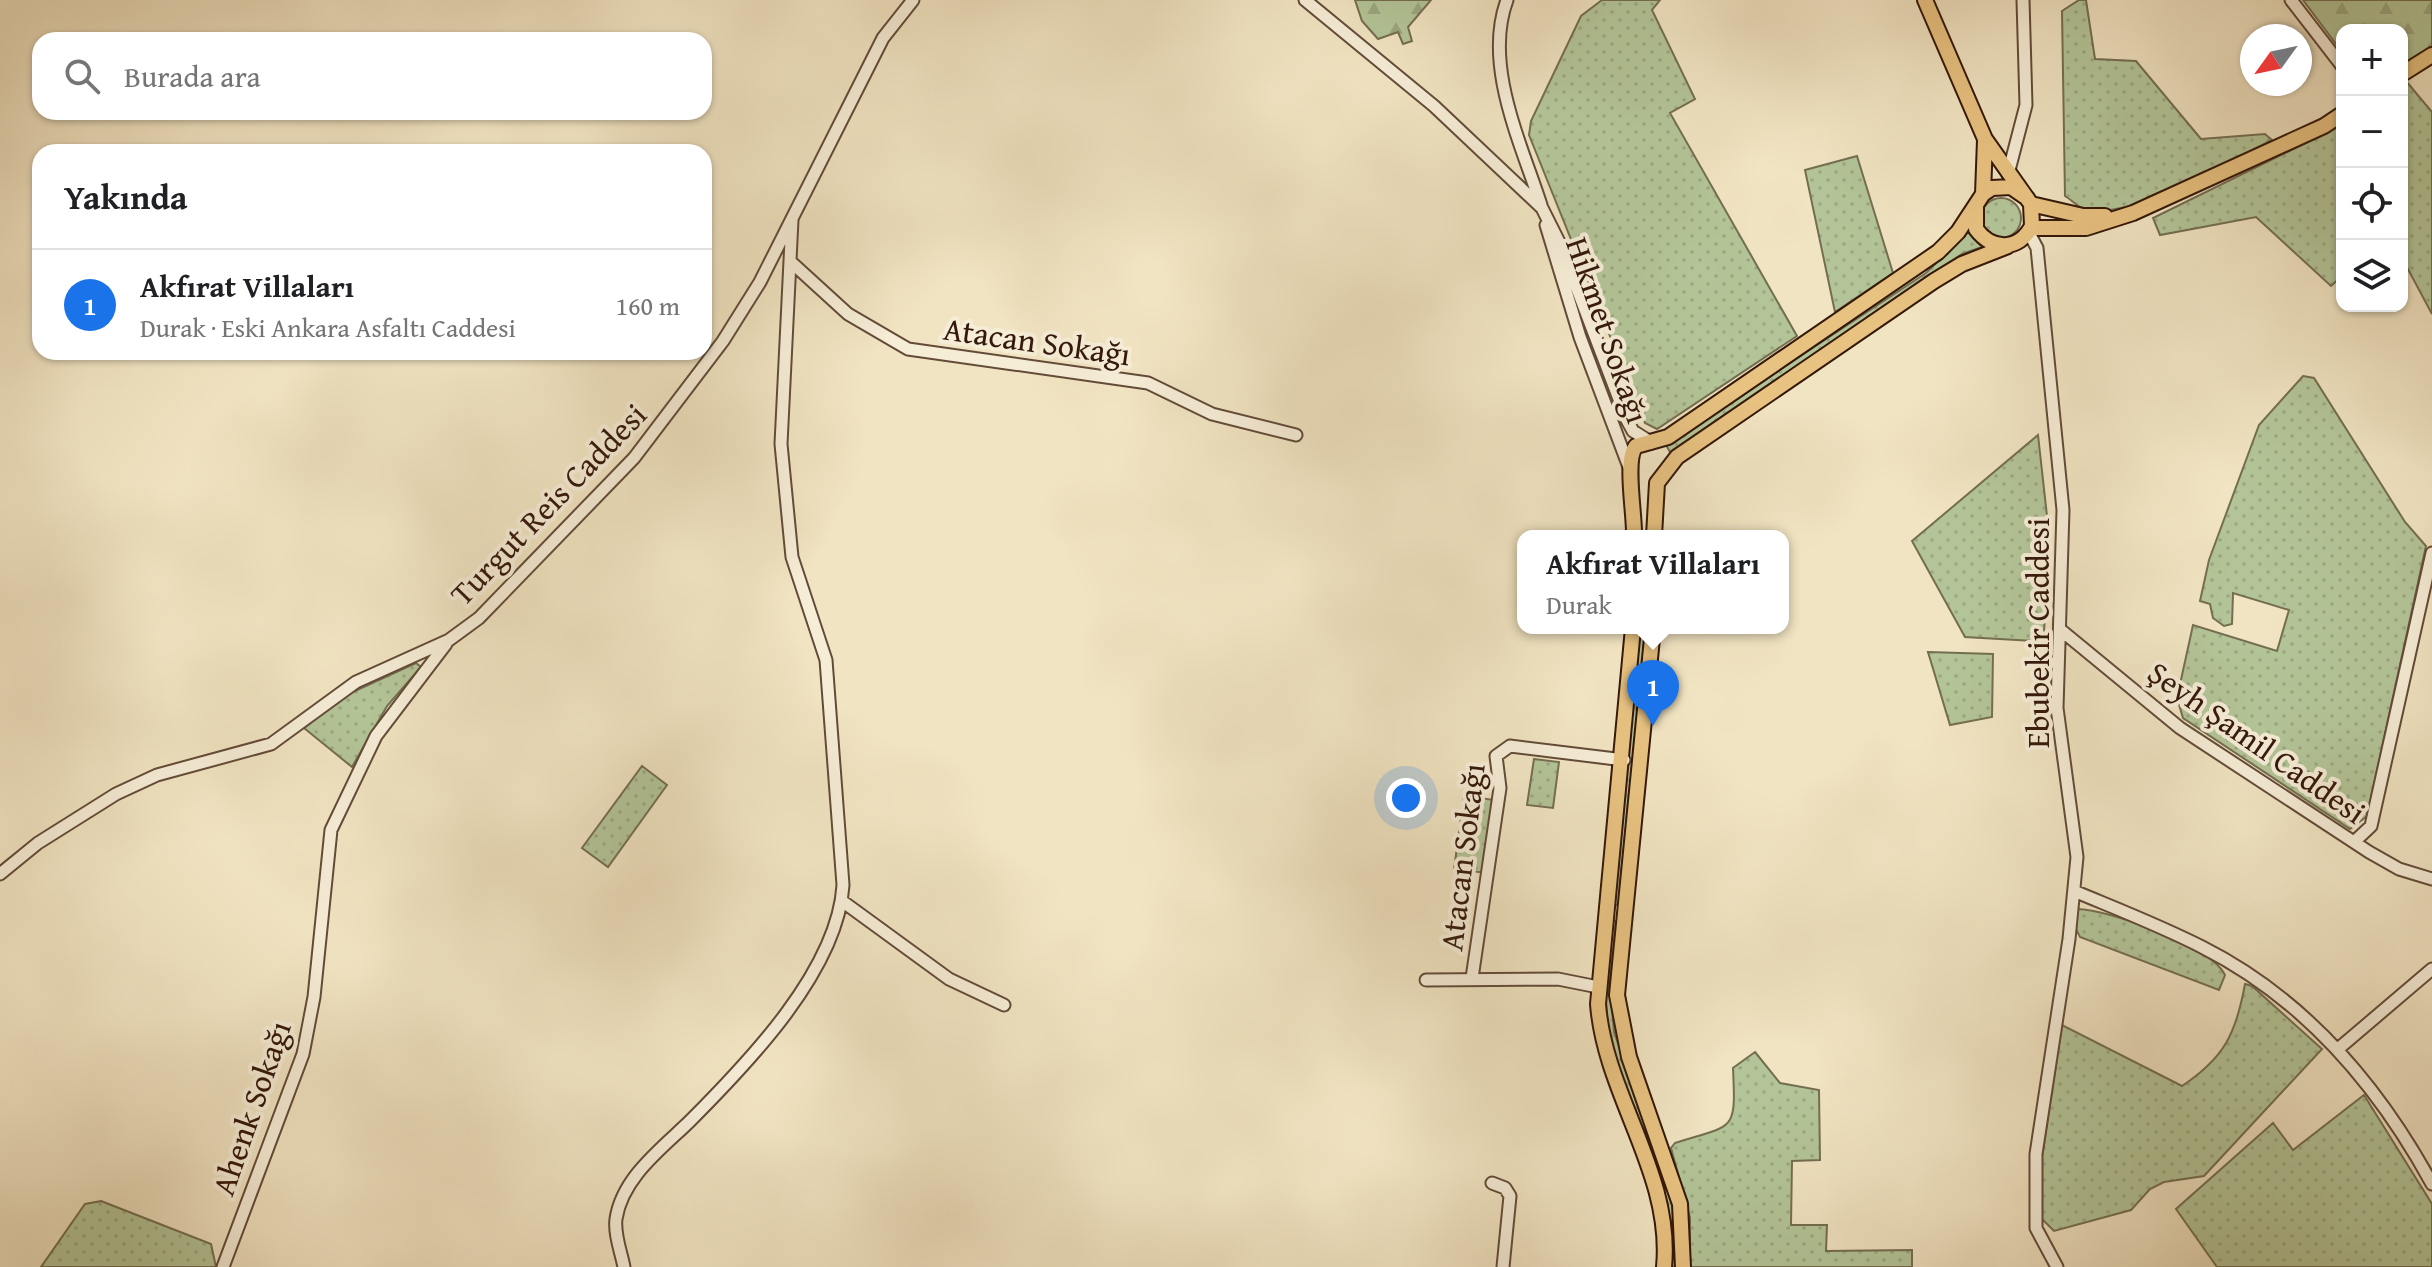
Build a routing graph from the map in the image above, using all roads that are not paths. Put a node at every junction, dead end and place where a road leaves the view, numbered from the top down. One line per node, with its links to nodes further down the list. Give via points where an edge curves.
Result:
1 (913, 0): 16 (street, Turgut Reis Caddesi, via 883,38)
2 (1305, 0): 15 (street, via 1434,106)
3 (1507, 0): 15 (street, Hikmet Sokağı, via 1501,24 1503,78)
4 (1925, 0): 11 (main road)
5 (2023, 0): 12 (street, via 2026,105)
6 (2291, 0): 8 (street)
7 (2432, 55): 9 (main road)
8 (2336, 58)
9 (2408, 70)
10 (2336, 117): 17 (main road)
11 (1985, 139): 12 (main road); 13 (main road)
12 (2008, 174): 14 (main road)
13 (1980, 197): 14 (main road, via 1992,188 2011,187); 19 (main road, via 1976,229 1990,243); 24 (main road, via 1958,232 1913,271)
14 (2029, 201): 17 (main road, via 2093,217); 18 (main road)
15 (1542, 208): 24 (street, Hikmet Sokağı, via 1627,420 1633,431); 25 (street, Hikmet Sokağı, via 1580,337)
16 (793, 212): 20 (street); 21 (street, Turgut Reis Caddesi, via 741,315)
17 (2133, 213): 18 (main road, via 2086,228)
18 (2030, 230): 19 (main road); 30 (street, Ebubekir Caddesi, via 2037,248 2063,510)
19 (2008, 246): 26 (main road, via 1934,281)
20 (791, 262): 23 (street, Atacan Sokağı, via 848,314 908,349 1148,383 1212,414); 39 (street, via 781,444 792,557 826,660)
21 (712, 354)
22 (708, 360): 33 (street, Turgut Reis Caddesi, via 643,447 479,618)
23 (1296, 435)
24 (1652, 443): 25 (main road, via 1641,443 1632,451); 26 (main road, via 1664,454)
25 (1629, 467): 26 (main road, via 1637,477 1649,480); 27 (main road)
26 (1664, 470): 28 (main road, via 1655,493)
27 (1634, 530)
28 (1654, 530)
29 (2432, 553): 35 (street, via 2371,826)
30 (2062, 631): 35 (street, Şeyh Şamil Caddesi, via 2180,728); 38 (street, Ebubekir Caddesi, via 2057,708 2077,857)
31 (1633, 634): 34 (main road)
32 (1652, 634): 52 (main road, via 1617,995 1629,1057 1680,1204)
33 (449, 640): 36 (street, Turgut Reis Caddesi, via 356,682 271,744 157,775 116,794); 48 (street, Ahenk Sokağı, via 393,711 345,795 326,851 314,997 303,1054)
34 (1624, 760): 41 (street, Atacan Sokağı, via 1510,746 1496,756 1500,788); 43 (main road)
35 (2354, 842): 37 (street, Şeyh Şamil Caddesi, via 2399,869)
36 (0, 874)
37 (2432, 879)
38 (2074, 891): 45 (street, via 2239,968 2282,996); 53 (street, Ebubekir Caddesi, via 2036,1154 2036,1228)
39 (842, 901): 44 (street, via 949,979); 49 (street, via 839,920 810,980 726,1081 628,1185 616,1218)
40 (2432, 969): 45 (street)
41 (1472, 978): 42 (street); 43 (street, via 1558,979)
42 (1426, 980)
43 (1598, 987): 51 (main road, via 1607,1055 1659,1202)
44 (1004, 1005)
45 (2338, 1049): 47 (street, via 2385,1105)
46 (1492, 1183): 50 (street, via 1510,1196)
47 (2432, 1184)
48 (223, 1267)
49 (624, 1267)
50 (1503, 1267)
51 (1664, 1267)
52 (1683, 1267)
53 (2057, 1267)

